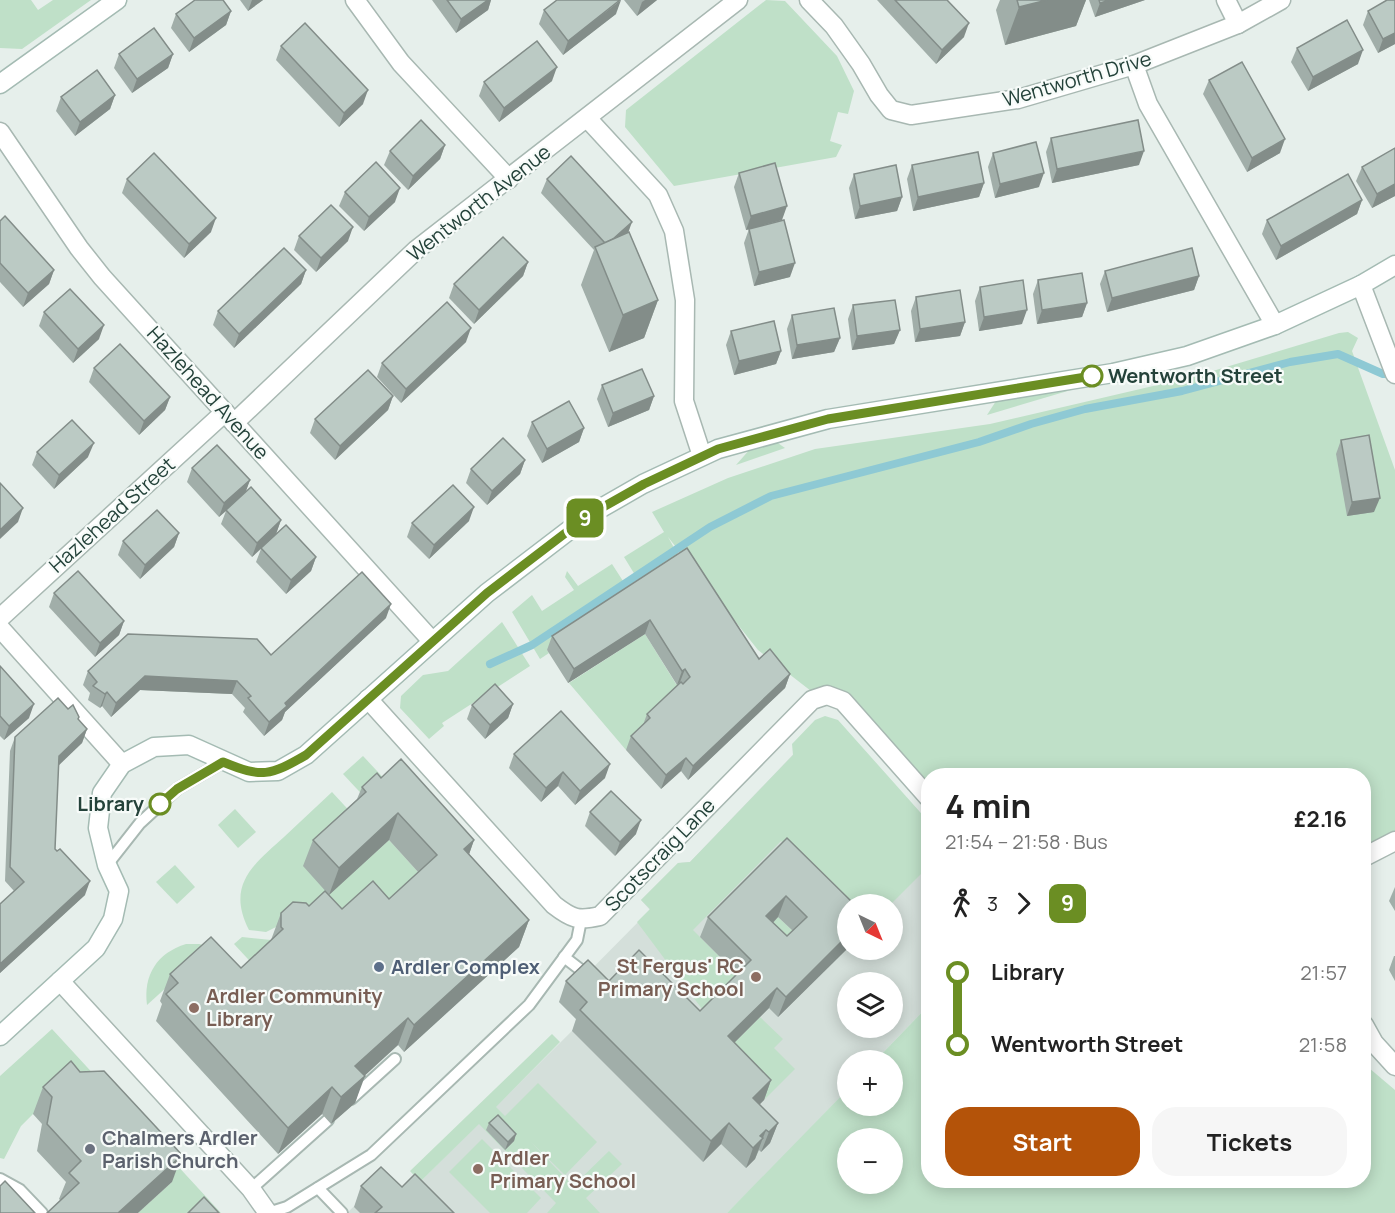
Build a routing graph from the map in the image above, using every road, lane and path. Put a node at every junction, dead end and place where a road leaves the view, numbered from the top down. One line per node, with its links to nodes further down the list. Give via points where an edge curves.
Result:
1 (117, 0): 9 (street)
2 (355, 0): 12 (street, via 401,63)
3 (738, 0): 10 (street, Wentworth Avenue)
4 (809, 0): 8 (street, Wentworth Drive, via 834,26 891,110 911,115 1018,99)
5 (1226, 0): 7 (street)
6 (1281, 0): 7 (street, Wentworth Drive)
7 (1238, 24): 8 (street, Wentworth Drive)
8 (1134, 65): 15 (street, via 1148,104)
9 (0, 84)
10 (587, 118): 12 (street, Wentworth Avenue); 18 (street, via 658,195 675,231 685,300 684,401)
11 (0, 132): 17 (street, Hazlehead Avenue, via 91,263)
12 (509, 179): 17 (street, Wentworth Avenue, via 416,250)
13 (1395, 265): 14 (street)
14 (1361, 285): 15 (street); 16 (street)
15 (1275, 326): 18 (street, via 1187,356 1057,382 828,419)
16 (1395, 374)
17 (230, 417): 19 (street, Hazlehead Street); 21 (street, Hazlehead Avenue)
18 (702, 456): 21 (street, via 589,515 487,593)
19 (0, 618)
20 (0, 628): 24 (street)
21 (432, 641): 22 (street)
22 (368, 699): 23 (street, via 306,755 278,771 249,772); 29 (street, Scotscraig Lane, via 554,905)
23 (223, 762): 24 (street, via 189,745 154,747); 28 (lane, via 177,789 140,823)
24 (122, 764): 28 (street, via 102,793 98,828)
25 (921, 789): 29 (street, Scotscraig Lane, via 843,701 827,695 812,700 600,916)
26 (1395, 841): 27 (street)
27 (1371, 853)
28 (107, 865): 31 (street, via 119,891 113,920 96,948)
29 (581, 920): 30 (lane, via 577,940)
30 (564, 957): 32 (lane); 40 (lane, via 529,1005 370,1155)
31 (60, 981): 33 (street); 41 (street)
32 (600, 986)
33 (0, 1036)
34 (1371, 1038): 36 (street)
35 (395, 1059): 37 (lane)
36 (1395, 1066)
37 (351, 1098)
38 (328, 1120): 41 (lane)
39 (0, 1179): 42 (lane, via 20,1190)
40 (318, 1188): 43 (lane, via 287,1208); 44 (lane)
41 (251, 1189): 43 (street)
42 (42, 1213)
43 (268, 1213)
44 (342, 1213)

